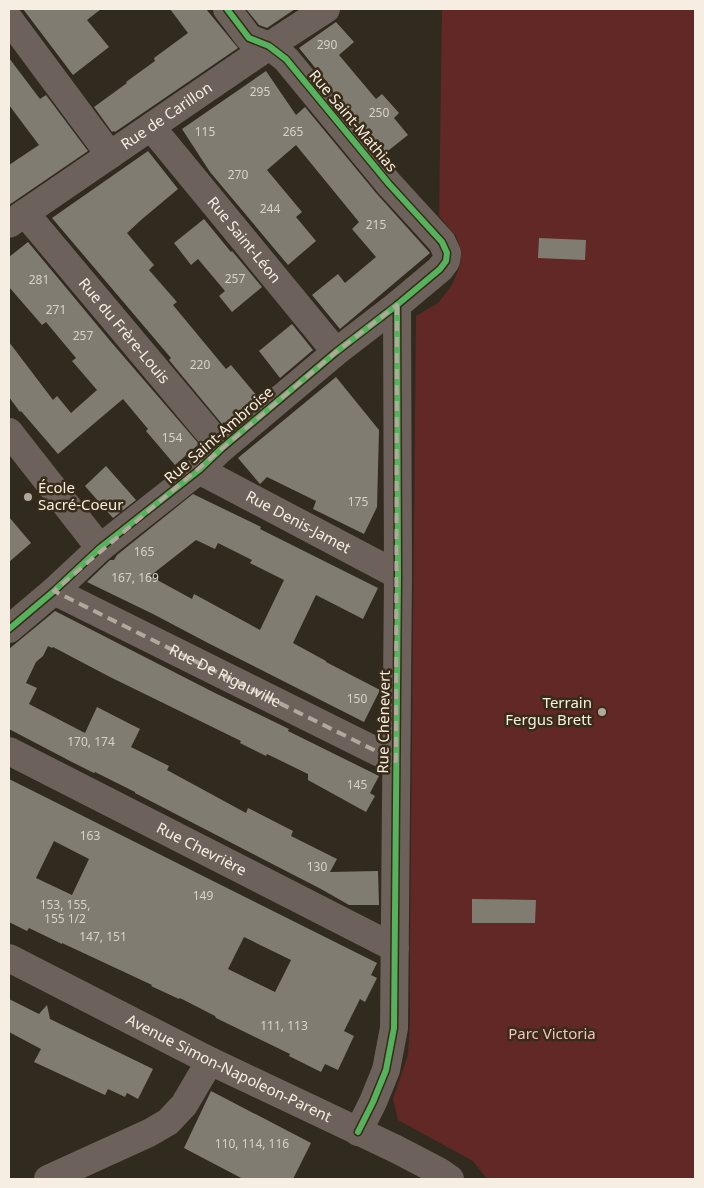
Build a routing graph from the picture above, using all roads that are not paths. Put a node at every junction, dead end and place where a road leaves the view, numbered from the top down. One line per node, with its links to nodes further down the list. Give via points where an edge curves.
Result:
1 (227, 9): 4 (street, Rue Saint-Mathias, via 249,38)
2 (326, 9): 4 (street, Rue de Carillon)
3 (9, 19): 6 (street)
4 (269, 46): 5 (street, Rue de Carillon); 8 (street, Rue Saint-Mathias, via 286,59 442,242)
5 (152, 128): 6 (street, Rue de Carillon); 10 (street, Rue Saint-Léon)
6 (110, 155): 7 (street, Rue de Carillon)
7 (17, 219): 12 (street, Rue du Frère-Louis)
8 (446, 261): 9 (street, Rue Saint-Ambroise)
9 (397, 305): 10 (street, Rue Saint-Ambroise); 15 (street, Rue Chênevert)
10 (336, 352): 12 (street, Rue Saint-Ambroise)
11 (9, 432): 14 (street)
12 (222, 448): 13 (street, Rue Saint-Ambroise)
13 (199, 470): 14 (street, Rue Saint-Ambroise); 15 (street, Rue Denis-Jamet)
14 (100, 548): 16 (street, Rue Saint-Ambroise)
15 (398, 575): 19 (street, Rue Chênevert)
16 (54, 591): 17 (street, Rue Saint-Ambroise); 19 (street, Rue De Rigauville)
17 (9, 629)
18 (9, 751): 20 (street, Rue Chevrière)
19 (396, 762): 20 (street, Rue Chênevert)
20 (395, 948): 23 (street, Rue Chênevert, via 394,1028 386,1070)
21 (9, 958): 22 (street, Avenue Simon-Napoleon-Parent)
22 (210, 1061): 23 (street, Avenue Simon-Napoleon-Parent); 24 (street, via 184,1105 168,1122 149,1134)
23 (358, 1132): 25 (street, Avenue Simon-Napoleon-Parent)
24 (48, 1179)
25 (450, 1179)

